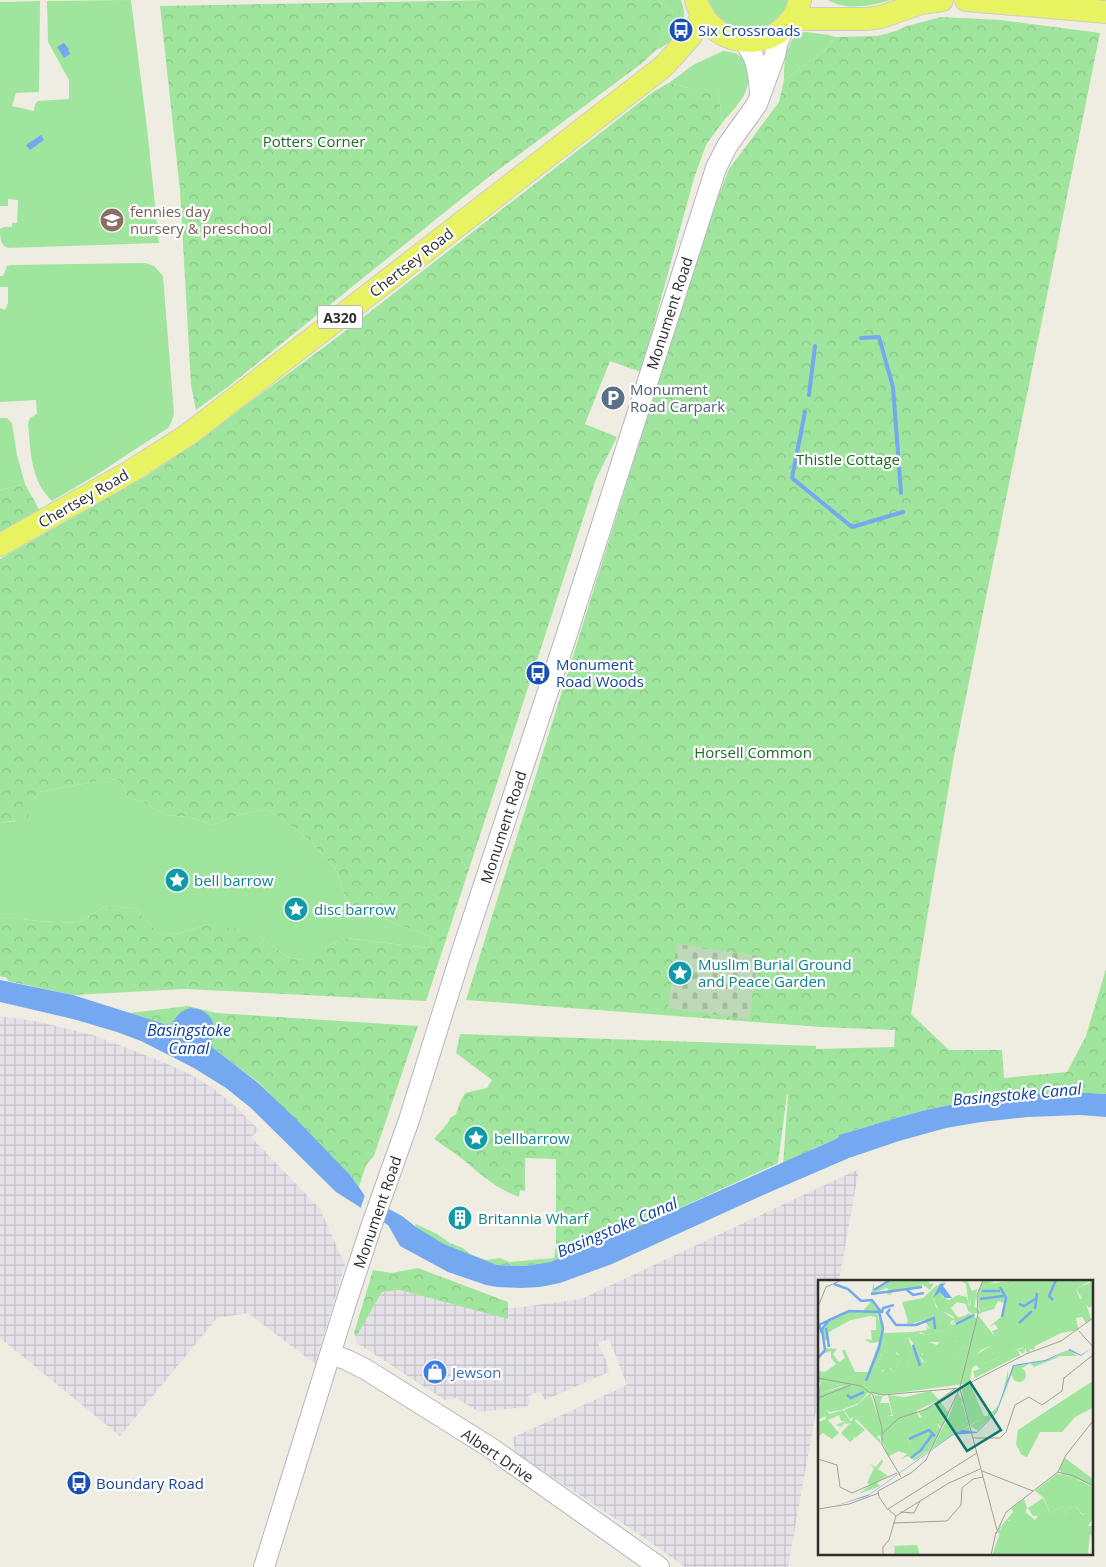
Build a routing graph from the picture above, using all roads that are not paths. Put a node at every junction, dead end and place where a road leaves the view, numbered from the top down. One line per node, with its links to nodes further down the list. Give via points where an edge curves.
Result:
1 (813, 0): 7 (main road, via 835,15)
2 (942, 0): 7 (main road, via 921,3 881,17)
3 (966, 0): 5 (main road)
4 (700, 8): 8 (main road, via 716,30); 9 (main road, Chertsey Road / A320, via 690,37)
5 (1106, 12)
6 (793, 15): 7 (main road); 8 (main road, Chertsey Road, via 773,36 758,41); 10 (street, Monument Road, via 778,41)
7 (851, 19)
8 (735, 39): 9 (main road, Chertsey Road / A320, via 701,48); 10 (street, via 754,57)
9 (664, 66): 11 (main road, Chertsey Road / A320, via 189,434 128,473)
10 (761, 96): 12 (street, Monument Road, via 716,168)
11 (0, 545)
12 (331, 1354): 13 (street, Monument Road); 14 (street, Albert Drive, via 364,1369 491,1448)
13 (264, 1567)
14 (659, 1567)

